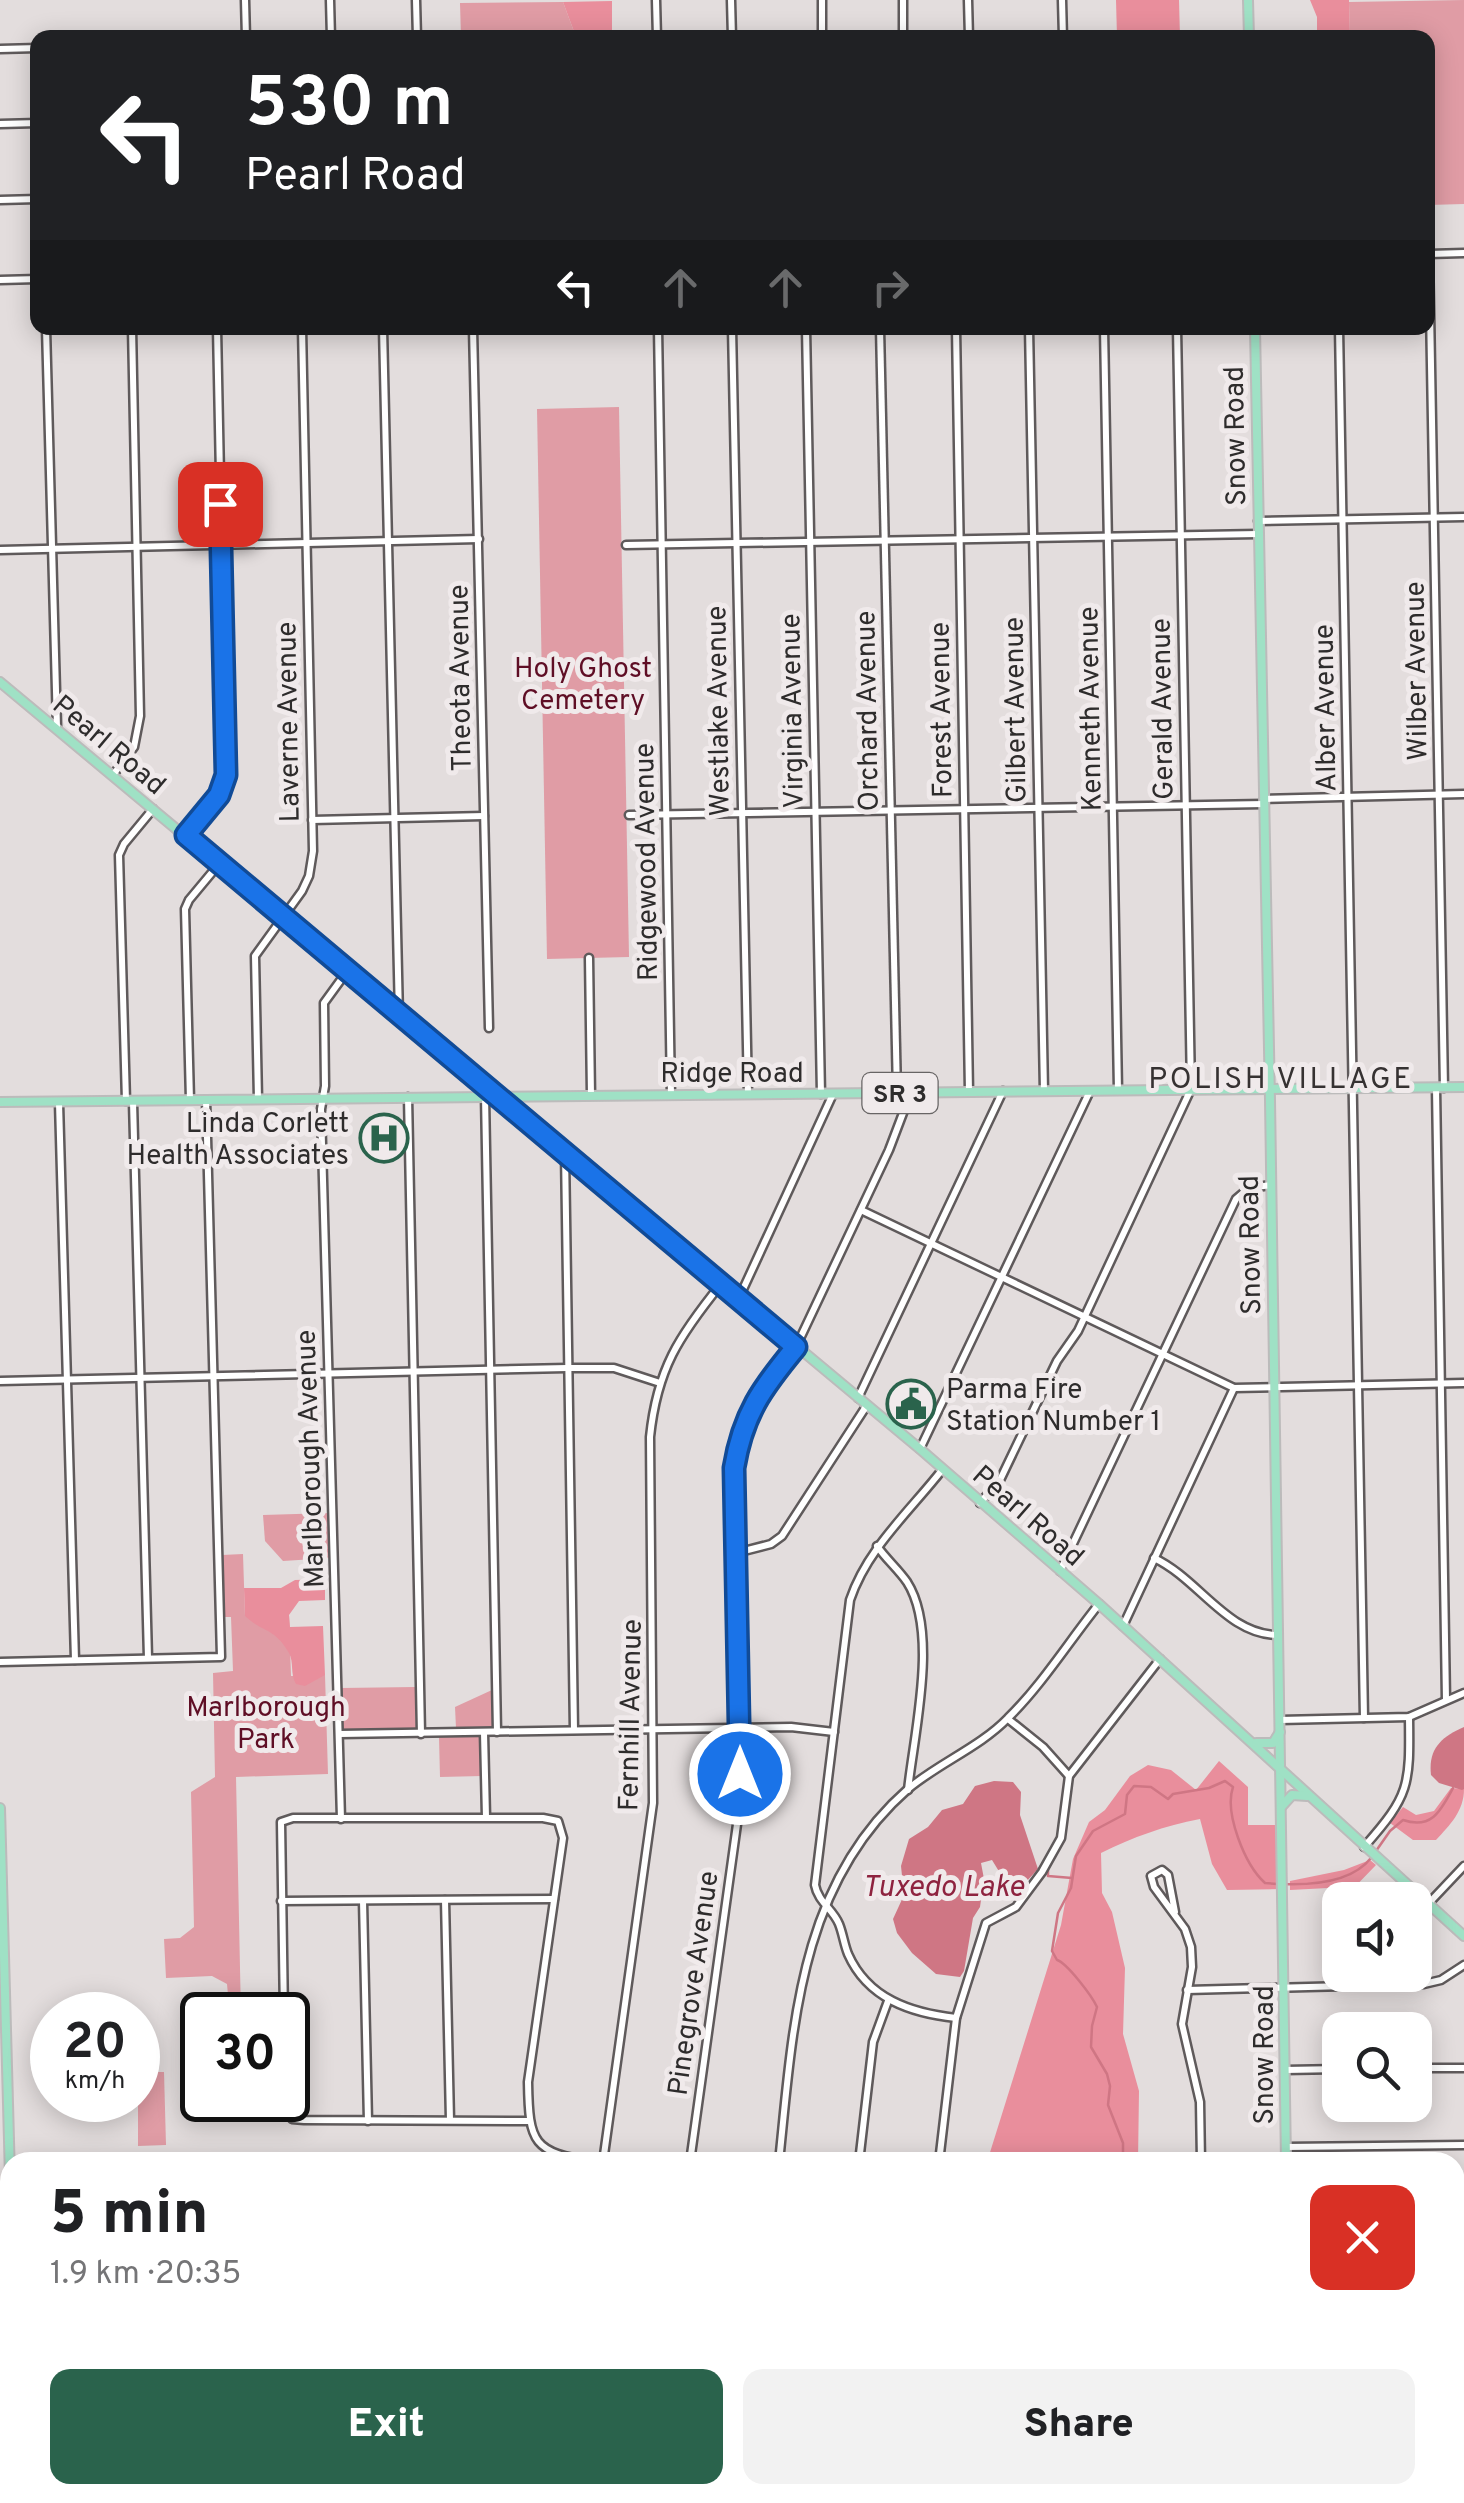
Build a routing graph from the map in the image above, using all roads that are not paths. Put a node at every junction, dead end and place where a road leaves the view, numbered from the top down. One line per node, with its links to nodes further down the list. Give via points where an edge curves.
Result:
1 (244, 0): 11 (street)
2 (330, 0): 12 (street)
3 (416, 0): 13 (street)
4 (656, 0): 14 (street)
5 (731, 0): 15 (street)
6 (822, 0): 16 (street)
7 (902, 0): 17 (street)
8 (968, 0): 18 (street)
9 (1062, 0): 19 (street)
10 (1248, 0): 20 (main road)
11 (246, 30)
12 (331, 30)
13 (417, 30)
14 (657, 30)
15 (732, 30)
16 (822, 30)
17 (904, 30)
18 (970, 30)
19 (1063, 30)
20 (1249, 30)
21 (30, 48): 22 (street)
22 (0, 49)
23 (30, 123): 24 (street)
24 (0, 124)
25 (30, 199): 26 (street)
26 (0, 200)
27 (1464, 253): 28 (street)
28 (1435, 254)
29 (0, 280): 30 (street)
30 (30, 280)
31 (46, 335): 67 (street)
32 (132, 335): 66 (street)
33 (217, 335): 63 (street)
34 (302, 335): 61 (street, Laverne Avenue)
35 (383, 335): 59 (street)
36 (473, 335): 56 (street, Theota Avenue)
37 (658, 335): 65 (street, Ridgewood Avenue)
38 (732, 335): 62 (street, Westlake Avenue)
39 (806, 335): 60 (street, Virginia Avenue)
40 (880, 335): 58 (street, Orchard Avenue)
41 (956, 335): 57 (street, Forest Avenue)
42 (1029, 335): 55 (street, Gilbert Avenue)
43 (1104, 335): 53 (street, Kenneth Avenue)
44 (1177, 335): 54 (street, Gerald Avenue)
45 (1254, 335): 51 (main road, Snow Road)
46 (1339, 335): 50 (street, Alber Avenue)
47 (1430, 335): 49 (street, Wilber Avenue)
48 (1464, 516): 49 (street)
49 (1434, 517): 50 (street); 72 (street, Wilber Avenue)
50 (1343, 519): 51 (street); 74 (street, Alber Avenue)
51 (1258, 521): 52 (main road, Snow Road)
52 (1258, 534): 54 (street); 75 (main road, Snow Road)
53 (1108, 536): 54 (street); 55 (street); 76 (street, Kenneth Avenue)
54 (1181, 536): 77 (street, Gerald Avenue)
55 (1033, 538): 57 (street); 78 (street, Gilbert Avenue)
56 (479, 539): 59 (street); 86 (street, Theota Avenue)
57 (960, 539): 58 (street); 80 (street, Forest Avenue)
58 (885, 540): 60 (street); 81 (street, Orchard Avenue)
59 (388, 541): 61 (street); 87 (street)
60 (810, 542): 62 (street); 82 (street, Virginia Avenue)
61 (306, 543): 63 (street); 88 (street, Laverne Avenue)
62 (736, 544): 65 (street); 84 (street, Westlake Avenue)
63 (221, 545): 66 (street); 89 (street, via 226,775 219,795)
64 (626, 546): 65 (street)
65 (662, 546): 83 (street, Ridgewood Avenue)
66 (137, 547): 67 (street); 71 (street, via 140,727)
67 (52, 548): 68 (street); 70 (street)
68 (0, 550)
69 (0, 682): 70 (main road, Pearl Road)
70 (57, 728): 71 (main road, Pearl Road)
71 (113, 775): 79 (main road, Pearl Road)
72 (1440, 794): 73 (street); 74 (street); 97 (street, Wilber Avenue)
73 (1464, 794)
74 (1348, 797): 75 (street); 96 (street, Alber Avenue)
75 (1264, 802): 77 (street); 100 (main road, Snow Road)
76 (1113, 806): 77 (street); 78 (street); 101 (street, Kenneth Avenue)
77 (1186, 806): 99 (street, Gerald Avenue)
78 (1039, 808): 80 (street); 103 (street, Gilbert Avenue)
79 (152, 809): 89 (main road, Pearl Road); 120 (street, via 119,856)
80 (964, 809): 81 (street); 106 (street, Forest Avenue)
81 (890, 811): 82 (street); 110 (street, Orchard Avenue)
82 (815, 812): 84 (street); 108 (street, Virginia Avenue)
83 (667, 814): 84 (street); 85 (street); 112 (street, Ridgewood Avenue)
84 (741, 814): 107 (street, Westlake Avenue)
85 (629, 815)
86 (484, 816): 87 (street); 95 (street, Theota Avenue)
87 (394, 819): 88 (street); 94 (street)
88 (312, 820): 91 (street, Laverne Avenue, via 309,876)
89 (186, 835): 90 (main road, Pearl Road)
90 (219, 864): 91 (main road, Pearl Road); 117 (street, via 185,910)
91 (282, 918): 93 (main road, Pearl Road); 116 (street, Laverne Avenue, via 255,956)
92 (589, 958): 111 (street)
93 (348, 970): 94 (main road, Pearl Road); 115 (street, Marlborough Avenue, via 324,1003)
94 (399, 1017): 113 (main road, Pearl Road)
95 (489, 1028)
96 (1353, 1088): 97 (main road, Ridge Road / SR 3); 100 (main road, Ridge Road / SR 3); 142 (street, Alber Avenue)
97 (1440, 1088): 98 (main road, Ridge Road / SR 3); 143 (street, Wilber Avenue)
98 (1464, 1088)
99 (1191, 1089): 100 (main road, Ridge Road / SR 3); 101 (main road, Ridge Road / SR 3); 129 (street)
100 (1270, 1089): 123 (main road, Snow Road)
101 (1118, 1090): 104 (main road, Ridge Road / SR 3)
102 (1002, 1091): 103 (main road, Ridge Road / SR 3); 106 (main road, Ridge Road / SR 3); 125 (street)
103 (1044, 1091): 104 (main road, Ridge Road / SR 3)
104 (1090, 1091): 126 (street)
105 (912, 1092): 106 (main road, Ridge Road / SR 3); 110 (main road, Ridge Road / SR 3); 124 (street, Pinegrove Avenue)
106 (969, 1092)
107 (748, 1094): 108 (main road, Ridge Road / SR 3); 112 (main road, Ridge Road / SR 3)
108 (821, 1094): 109 (main road, Ridge Road / SR 3)
109 (833, 1094): 110 (main road, Ridge Road / SR 3); 128 (street)
110 (897, 1094)
111 (591, 1095): 112 (main road, Ridge Road / SR 3); 113 (main road, Ridge Road / SR 3)
112 (671, 1095)
113 (490, 1096): 114 (main road, Ridge Road); 122 (main road, Pearl Road); 133 (street)
114 (408, 1097): 115 (main road, Ridge Road); 134 (street)
115 (323, 1098): 116 (main road, Ridge Road); 135 (street, Marlborough Avenue)
116 (258, 1099): 118 (main road, Ridge Road)
117 (190, 1100): 118 (main road, Ridge Road); 120 (main road, Ridge Road)
118 (206, 1100): 136 (street)
119 (0, 1102): 121 (main road, Ridge Road)
120 (129, 1102): 121 (main road, Ridge Road); 137 (street)
121 (59, 1103): 138 (street)
122 (565, 1153): 127 (main road, Pearl Road); 132 (street)
123 (1271, 1184): 131 (street, via 1236,1199); 144 (main road, Snow Road)
124 (861, 1210): 125 (street); 130 (street, Pinegrove Avenue)
125 (932, 1242): 126 (street); 146 (street)
126 (1002, 1277): 129 (street); 148 (street)
127 (722, 1284): 128 (main road, Pearl Road); 140 (street, Fernhill Avenue, via 683,1332)
128 (738, 1298): 130 (main road, Pearl Road)
129 (1086, 1316): 131 (street); 150 (street, via 1000,1480)
130 (796, 1347): 146 (main road, Pearl Road); 152 (street, Pinegrove Avenue, via 744,1423 734,1468)
131 (1162, 1355): 145 (street); 154 (street)
132 (568, 1368): 133 (street); 140 (street, via 614,1368); 170 (street)
133 (490, 1370): 134 (street); 172 (street)
134 (412, 1372): 135 (street); 176 (street)
135 (329, 1373): 136 (street); 175 (street, Marlborough Avenue)
136 (214, 1375): 137 (street); 158 (street, via 221,1656)
137 (140, 1378): 138 (street); 158 (street)
138 (66, 1380): 139 (street); 160 (street)
139 (0, 1382)
140 (660, 1383): 169 (street, Fernhill Avenue, via 650,1437)
141 (1464, 1383): 143 (street)
142 (1359, 1384): 143 (street); 144 (street); 164 (street, Alber Avenue)
143 (1441, 1384): 163 (street, Wilber Avenue)
144 (1274, 1387): 145 (street); 157 (main road, Snow Road)
145 (1234, 1388): 153 (street)
146 (858, 1398): 147 (main road, Pearl Road)
147 (867, 1406): 148 (main road, Pearl Road); 152 (street, via 782,1536)
148 (920, 1449): 149 (main road, Pearl Road)
149 (942, 1470): 150 (main road, Pearl Road); 151 (street)
150 (980, 1503): 154 (main road, Pearl Road)
151 (877, 1546): 173 (street, via 850,1600); 180 (street, via 907,1582 923,1630)
152 (736, 1552): 168 (street, Pinegrove Avenue)
153 (1154, 1558): 156 (street); 157 (street, via 1247,1630)
154 (1060, 1571): 155 (main road, Pearl Road)
155 (1098, 1604): 156 (main road, Pearl Road); 166 (street)
156 (1123, 1626): 159 (main road, Pearl Road)
157 (1278, 1634): 167 (main road, Snow Road)
158 (148, 1658): 160 (street)
159 (1160, 1659): 177 (main road, Pearl Road); 179 (street)
160 (75, 1660): 161 (street)
161 (0, 1662)
162 (1464, 1693): 163 (street)
163 (1446, 1700): 165 (street)
164 (1364, 1718): 165 (street); 167 (street)
165 (1408, 1718): 186 (street, via 1404,1792)
166 (1008, 1719): 179 (street); 180 (street)
167 (1280, 1720): 174 (main road, Snow Road)
168 (740, 1728): 169 (street); 173 (street); 217 (street, Pinegrove Avenue, via 739,1810)
169 (654, 1729): 170 (street); 216 (street, Fernhill Avenue, via 654,1803)
170 (574, 1730): 172 (street)
171 (484, 1732): 172 (street); 176 (street); 184 (street)
172 (497, 1732)
173 (834, 1732): 195 (street, via 815,1878)
174 (1280, 1732): 177 (main road, via 1268,1744); 178 (main road, Snow Road)
175 (340, 1734): 176 (street); 185 (street, Marlborough Avenue)
176 (421, 1734)
177 (1252, 1742): 178 (main road, Pearl Road)
178 (1281, 1768): 181 (main road, Pearl Road); 182 (main road, Snow Road)
179 (1069, 1776): 203 (street, via 1060,1838 1016,1907 986,1923)
180 (908, 1790): 195 (street, via 864,1840)
181 (1312, 1797): 182 (main road, via 1296,1794); 186 (main road, Pearl Road)
182 (1282, 1806): 199 (main road, Snow Road)
183 (0, 1808): 214 (main road)
184 (486, 1818): 185 (street); 189 (street, via 558,1821 563,1838)
185 (341, 1819): 192 (street, via 281,1822)
186 (1371, 1853): 188 (main road, Pearl Road)
187 (1464, 1866): 191 (street)
188 (1405, 1882)
189 (554, 1899): 190 (street); 211 (street, via 528,2082)
190 (445, 1900): 193 (street); 209 (street)
191 (1432, 1900)
192 (281, 1901): 193 (street); 201 (street)
193 (362, 1901): 210 (street)
194 (1432, 1906): 197 (main road, Pearl Road)
195 (825, 1907): 202 (street, via 838,1920 854,1964); 218 (street, via 800,1981)
196 (1175, 1912): 196 (street, via 1152,1883 1156,1871 1168,1876); 200 (street, via 1191,1948)
197 (1464, 1936)
198 (1464, 1965): 199 (street, via 1424,1984)
199 (1285, 1986): 200 (street); 207 (main road, Snow Road)
200 (1187, 1990): 221 (street, via 1182,2024 1200,2102)
201 (283, 1992)
202 (888, 2000): 203 (street); 219 (street, via 873,2042)
203 (956, 2018): 220 (street)
204 (1432, 2068): 205 (street)
205 (1464, 2068)
206 (1322, 2069): 207 (street)
207 (1285, 2070): 213 (main road, Snow Road)
208 (310, 2120): 210 (street)
209 (450, 2120): 210 (street); 211 (street)
210 (368, 2121)
211 (529, 2121): 215 (street)
212 (1464, 2145): 213 (street)
213 (1286, 2146): 222 (main road, Snow Road)
214 (9, 2152)
215 (548, 2152)
216 (604, 2152)
217 (691, 2152)
218 (780, 2152)
219 (860, 2152)
220 (940, 2152)
221 (1201, 2152)
222 (1286, 2152)

